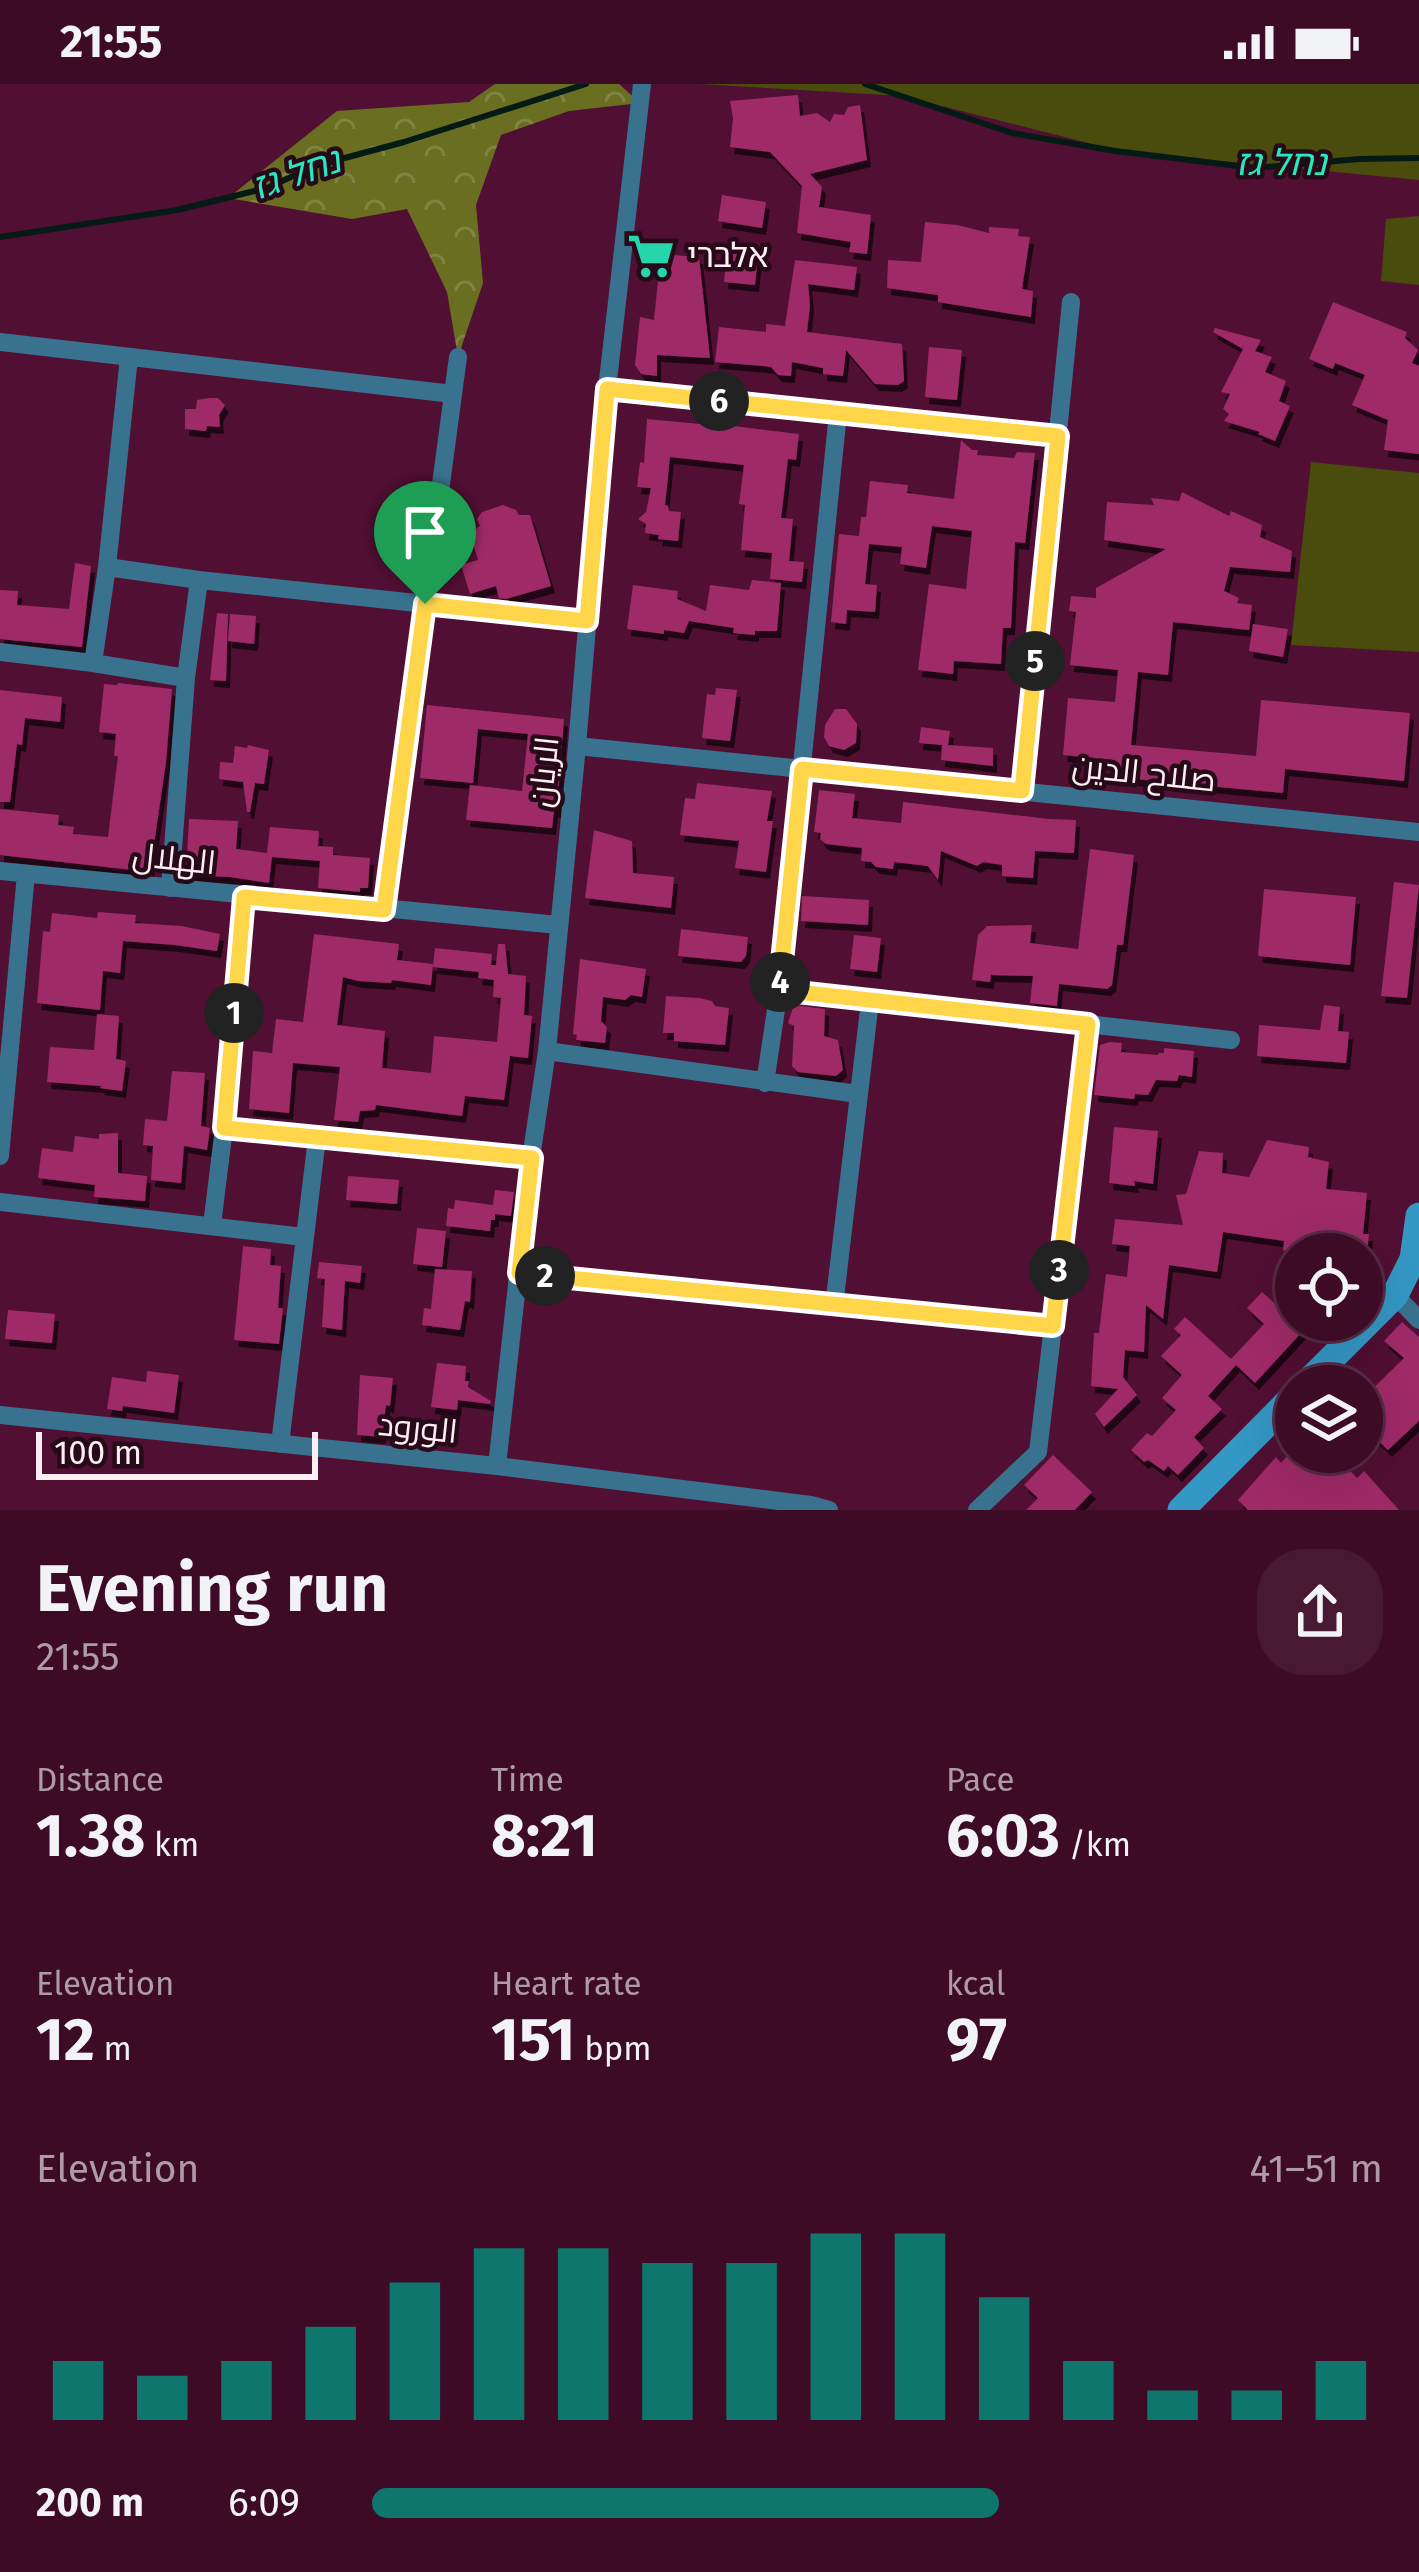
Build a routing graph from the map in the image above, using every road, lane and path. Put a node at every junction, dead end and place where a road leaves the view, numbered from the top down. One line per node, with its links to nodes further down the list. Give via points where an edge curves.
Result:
1 (642, 84): 6 (street, الريان)
2 (1071, 302): 9 (street)
3 (0, 342): 4 (street)
4 (129, 357): 7 (street); 10 (street)
5 (458, 357): 7 (street)
6 (607, 389): 8 (street); 13 (street, الريان)
7 (453, 394): 12 (street)
8 (838, 413): 9 (street); 18 (street)
9 (1058, 436): 19 (street)
10 (107, 566): 11 (street); 15 (street)
11 (199, 580): 12 (street); 16 (street)
12 (425, 604): 13 (street); 25 (street)
13 (587, 621): 17 (street, الريان)
14 (0, 652): 15 (street)
15 (93, 663): 16 (street)
16 (186, 678): 23 (street)
17 (577, 746): 18 (street, صلاح الدين); 26 (street, الريان)
18 (802, 769): 19 (street, صلاح الدين); 27 (street)
19 (1022, 791): 20 (street, صلاح الدين)
20 (1419, 832)
21 (0, 871): 22 (street, الهلال)
22 (26, 874): 23 (street, الهلال); 36 (street)
23 (170, 888): 24 (street, الهلال)
24 (244, 897): 25 (street, الهلال); 34 (street)
25 (384, 910): 26 (street, الهلال)
26 (557, 926): 31 (street, الريان)
27 (779, 990): 28 (street); 32 (street)
28 (870, 1001): 29 (street); 33 (street)
29 (1088, 1024): 30 (street); 46 (street)
30 (1231, 1040)
31 (547, 1051): 32 (street); 37 (street, الريان)
32 (764, 1083): 33 (street)
33 (859, 1094): 44 (street)
34 (224, 1128): 35 (street); 40 (street)
35 (317, 1138): 37 (street); 41 (street)
36 (0, 1156)
37 (532, 1158): 42 (street, الريان)
38 (0, 1202): 40 (street)
39 (1419, 1216): 43 (street, via 1413,1259)
40 (212, 1225): 41 (street)
41 (304, 1237): 50 (street)
42 (519, 1273): 44 (street); 51 (street, الريان)
43 (1395, 1295): 45 (street); 47 (street)
44 (834, 1306): 46 (street)
45 (1419, 1320)
46 (1053, 1326): 54 (street, via 1038,1452)
47 (1325, 1365)
48 (0, 1415): 50 (street, الورود)
49 (1275, 1418): 52 (street)
50 (280, 1444): 51 (street, الورود)
51 (497, 1466): 53 (street, الورود)
52 (1197, 1505)
53 (829, 1510)
54 (977, 1510)

